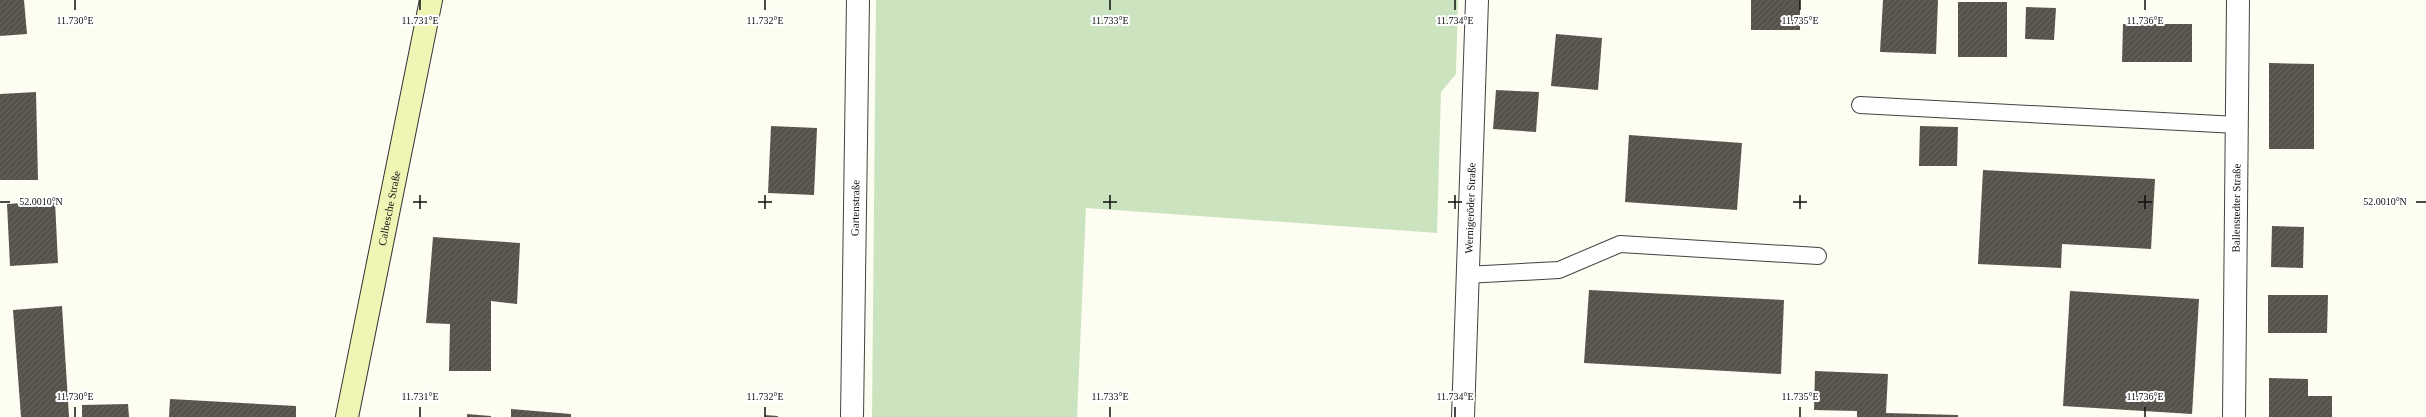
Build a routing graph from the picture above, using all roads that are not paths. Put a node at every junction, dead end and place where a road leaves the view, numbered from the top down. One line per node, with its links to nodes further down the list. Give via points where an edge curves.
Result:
1 (431, 0): 9 (main road, Calbesche Straße)
2 (858, 0): 10 (street, Gartenstraße)
3 (1477, 0): 8 (street, Wernigeröder Straße)
4 (2238, 0): 6 (street, Ballenstedter Straße)
5 (1860, 105): 6 (lane)
6 (2238, 125): 12 (street, Ballenstedter Straße)
7 (1818, 256): 8 (lane, via 1620,244 1558,270)
8 (1466, 274): 11 (street, Wernigeröder Straße)
9 (347, 417)
10 (852, 417)
11 (1463, 417)
12 (2234, 417)

